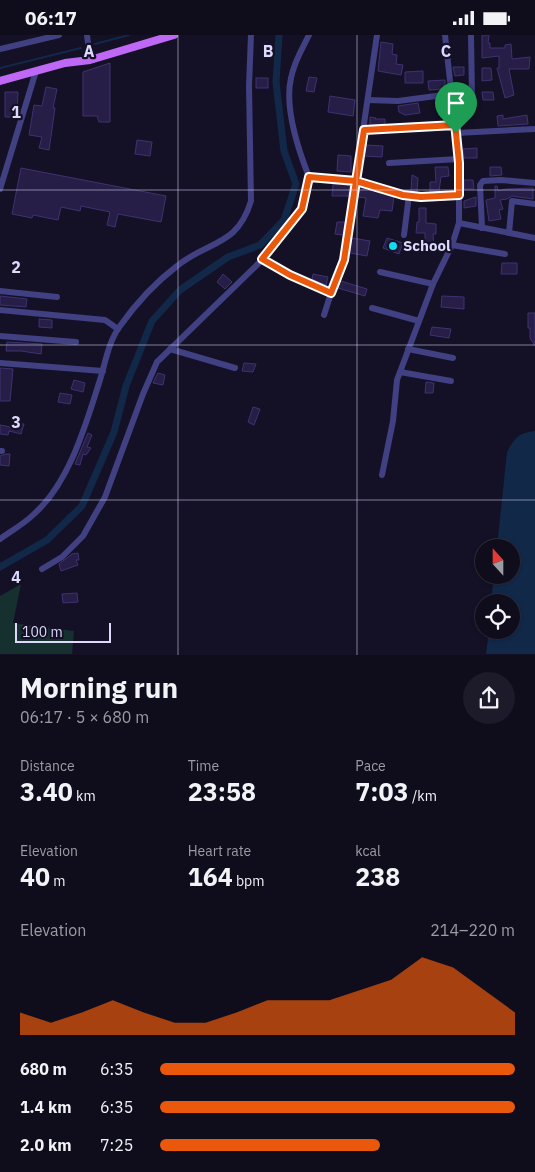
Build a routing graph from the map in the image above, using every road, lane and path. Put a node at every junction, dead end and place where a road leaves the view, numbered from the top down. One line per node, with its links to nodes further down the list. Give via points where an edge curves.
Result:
1 (59, 35): 9 (street)
2 (87, 35): 10 (street)
3 (174, 35): 10 (main road)
4 (251, 35): 46 (street, via 251,201 247,216 231,235 175,267)
5 (309, 35): 22 (street, via 296,60 289,97)
6 (377, 35): 15 (street)
7 (445, 35): 13 (street)
8 (470, 35): 14 (street)
9 (0, 49)
10 (90, 60): 11 (main road)
11 (36, 71): 12 (main road); 25 (street)
12 (0, 81)
13 (451, 94): 15 (street, via 398,101); 16 (street)
14 (472, 98)
15 (368, 100): 18 (street)
16 (455, 125): 18 (street); 19 (street)
17 (535, 129): 19 (street)
18 (364, 130): 23 (street)
19 (456, 133): 20 (street)
20 (459, 159): 21 (street); 27 (street)
21 (390, 163)
22 (309, 177): 23 (street); 36 (street, via 302,209)
23 (356, 181): 26 (street); 40 (street, via 344,260)
24 (535, 183): 30 (street, via 483,181 480,185)
25 (0, 189)
26 (409, 195): 27 (street); 32 (street)
27 (459, 195): 29 (street)
28 (535, 204): 31 (street, via 512,201)
29 (460, 223): 30 (street); 34 (street)
30 (482, 227): 31 (street)
31 (509, 233): 33 (street)
32 (404, 235)
33 (535, 238)
34 (452, 245): 35 (street); 38 (street)
35 (506, 254)
36 (262, 259): 40 (street); 49 (street)
37 (380, 272): 38 (street)
38 (433, 284): 45 (street)
39 (0, 291): 41 (street)
40 (331, 293): 44 (street)
41 (57, 297)
42 (372, 308): 45 (street)
43 (0, 310): 46 (street, via 105,320)
44 (324, 315)
45 (419, 321): 50 (street)
46 (118, 329): 54 (street)
47 (0, 336): 48 (street)
48 (76, 341)
49 (170, 349): 53 (street); 59 (street, via 157,362 105,497 83,536 62,557)
50 (408, 349): 51 (street); 55 (street)
51 (453, 358)
52 (0, 363): 54 (street)
53 (235, 368)
54 (103, 371): 58 (street, via 77,447 61,479 35,514)
55 (400, 372): 56 (street); 57 (street)
56 (451, 381)
57 (382, 475)
58 (0, 539)
59 (42, 569)

